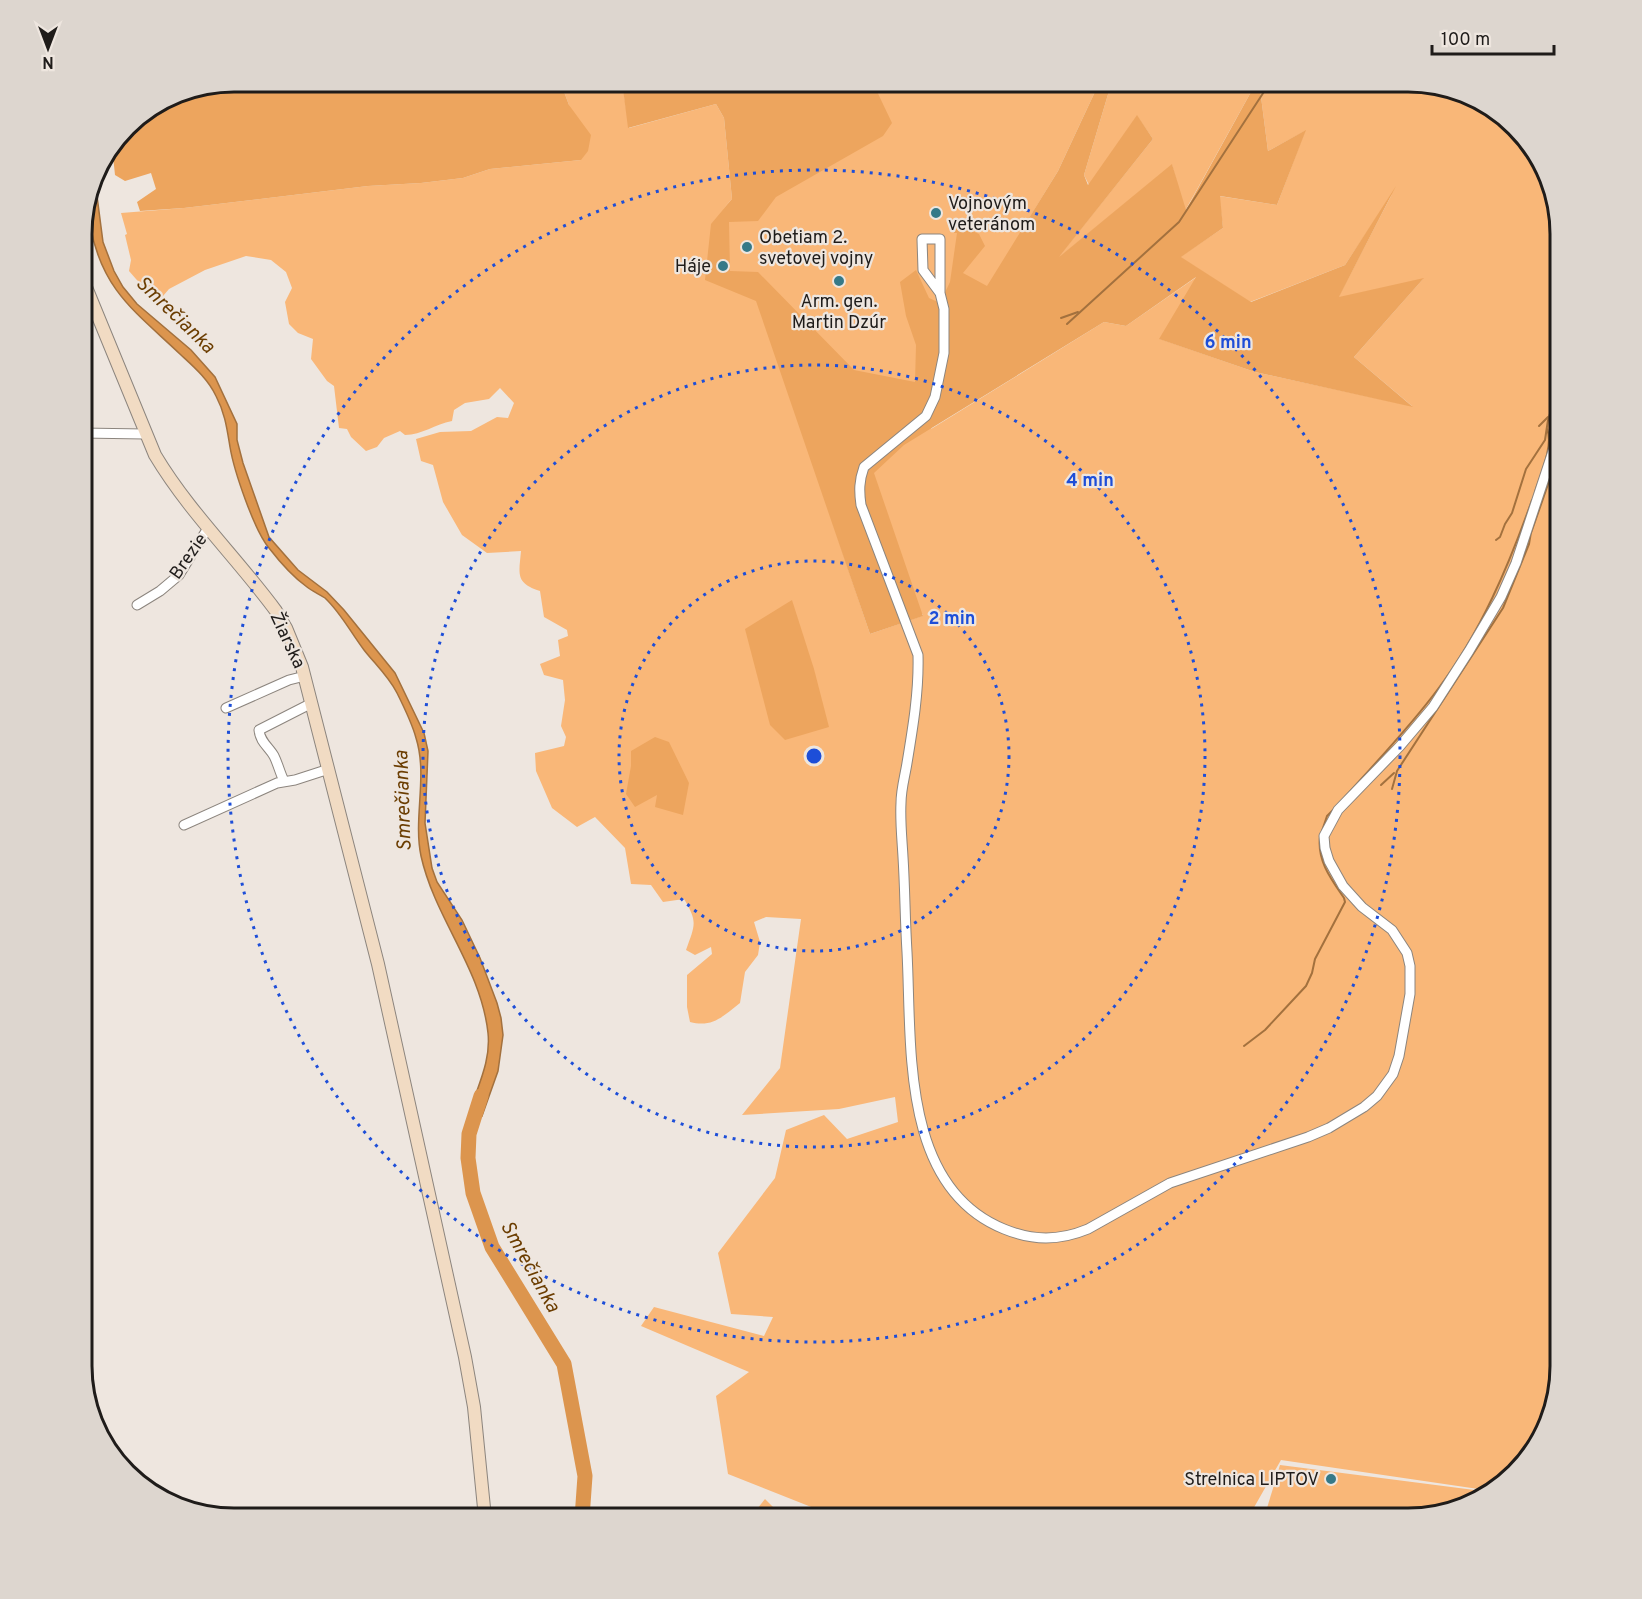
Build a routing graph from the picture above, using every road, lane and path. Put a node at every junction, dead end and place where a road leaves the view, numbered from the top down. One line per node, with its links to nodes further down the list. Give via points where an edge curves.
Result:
1 (940, 293): 1 (street, via 939,239 922,239 923,270); 5 (street, via 944,353 936,397 926,417 864,467 859,492 918,655 901,803 913,1064 921,1127 946,1183 965,1204 997,1227 1023,1236 1044,1239 1073,1235 1170,1183 1308,1137 1349,1118 1377,1096 1393,1074 1407,1017 1411,981 1408,959 1392,930 1352,898 1339,880 1329,861 1324,836 1338,810 1433,707 1475,642 1516,563)
2 (92, 302): 4 (street, Žiarska)
3 (92, 433): 4 (street)
4 (145, 434): 6 (street, Žiarska, via 167,475)
5 (1550, 460)
6 (208, 528): 7 (street, Brezie, via 179,575); 8 (street, Žiarska, via 276,611)
7 (137, 605)
8 (305, 676): 9 (street, Žiarska); 10 (street)
9 (312, 703): 11 (street, Žiarska); 12 (street, via 259,730)
10 (226, 708)
11 (329, 769): 12 (street); 14 (street, Žiarska, via 367,917 465,1357)
12 (284, 781): 13 (street)
13 (184, 825)
14 (484, 1508)

